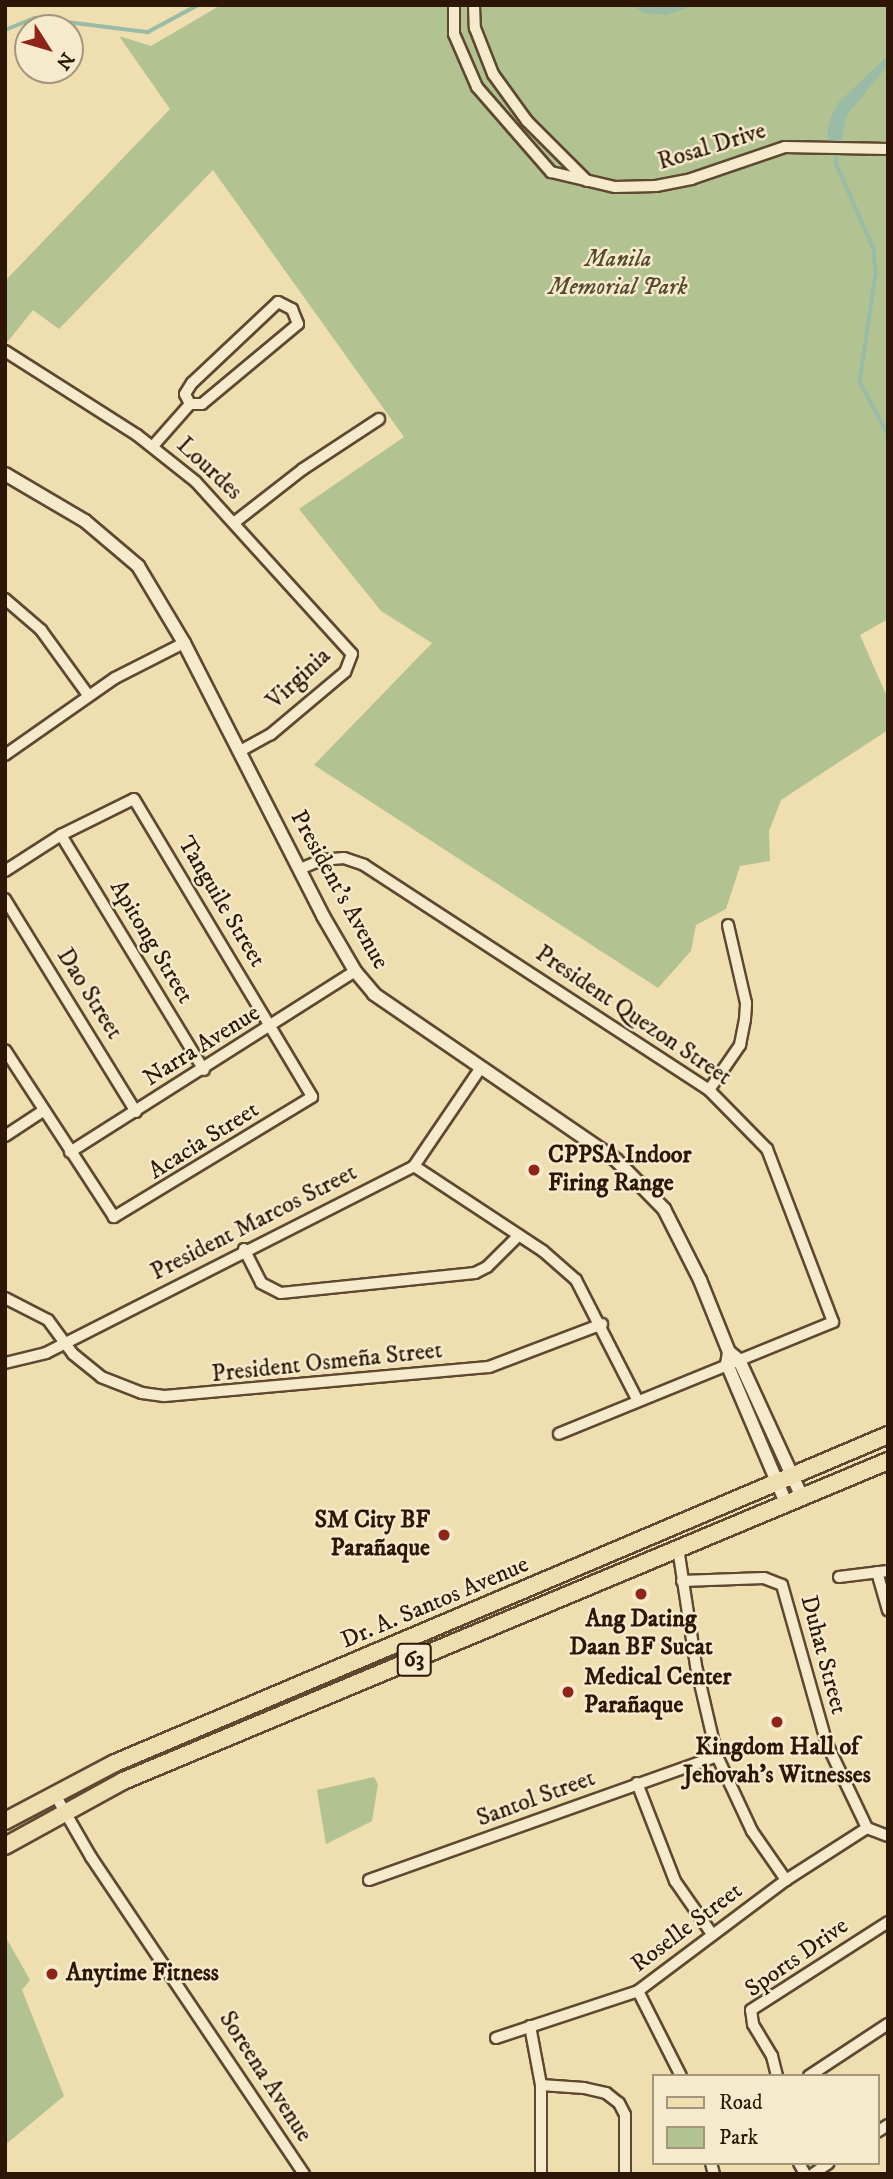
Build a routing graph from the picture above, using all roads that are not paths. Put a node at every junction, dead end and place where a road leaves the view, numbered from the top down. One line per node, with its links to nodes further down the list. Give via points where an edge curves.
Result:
1 (454, 5): 4 (street, Rosal Drive, via 454,34 477,87 543,166)
2 (474, 5): 4 (street, via 475,28 493,74 527,121)
3 (888, 149): 4 (street, Rosal Drive, via 767,150 656,187)
4 (590, 183)
5 (6, 352): 8 (street, Lourdes)
6 (190, 404): 6 (street, via 203,403 298,324 292,309 278,302 209,366 186,391); 8 (street)
7 (379, 419): 10 (street, via 303,469)
8 (153, 446): 10 (street, Lourdes)
9 (5, 474): 12 (street, President's Avenue, via 115,543 138,566)
10 (235, 522): 13 (street, Lourdes)
11 (5, 599): 14 (street, via 41,630)
12 (184, 643): 14 (street); 15 (street, President's Avenue)
13 (352, 654): 15 (street, Virginia, via 345,671 271,734)
14 (89, 695): 16 (street)
15 (240, 751): 18 (street, President's Avenue)
16 (5, 755)
17 (61, 835): 19 (street); 23 (street, Tanguile Street, via 134,799); 26 (street, Apitong Street)
18 (300, 869): 22 (street, President's Avenue); 27 (street, President Quezon Street, via 321,860 344,858 364,865)
19 (5, 871)
20 (5, 899): 29 (street, Dao Street)
21 (728, 925): 27 (street, via 746,1003 745,1019 740,1045)
22 (355, 971): 23 (street, Narra Avenue); 25 (street, President's Avenue, via 394,1010)
23 (272, 1027): 26 (street, Narra Avenue); 31 (street, Acacia Street, via 312,1097 121,1217 109,1214)
24 (5, 1049): 28 (street)
25 (480, 1069): 32 (street, President Marcos Street); 38 (street, President's Avenue, via 617,1160 643,1184 679,1235)
26 (204, 1070): 29 (street, Narra Avenue)
27 (709, 1090): 38 (street, President Quezon Street, via 768,1149 833,1322)
28 (43, 1111): 30 (street); 31 (street)
29 (136, 1112): 31 (street, Narra Avenue)
30 (5, 1136)
31 (70, 1152)
32 (414, 1166): 33 (street); 34 (street, President Marcos Street)
33 (519, 1235): 34 (street, via 475,1273 281,1293 261,1283); 36 (street, via 576,1280)
34 (244, 1249): 37 (street, President Marcos Street)
35 (5, 1298): 37 (street, President Osmeña Street, via 48,1320)
36 (602, 1324): 37 (street, President Osmeña Street, via 489,1367 190,1397 142,1394 101,1377 73,1354); 40 (street)
37 (66, 1342): 39 (street, President Marcos Street, via 30,1359)
38 (732, 1359): 40 (street, President Quezon Street); 44 (street, President's Avenue); 45 (street, President's Avenue)
39 (5, 1363)
40 (638, 1401): 41 (street, President Quezon Street)
41 (559, 1434)
42 (888, 1435): 44 (main road, Dr. A. Santos Avenue / 63)
43 (888, 1461): 46 (main road, Dr. A. Santos Avenue / 63)
44 (793, 1473): 45 (main road, Dr. A. Santos Avenue / 63); 46 (street, President's Avenue)
45 (776, 1480): 47 (street, President's Avenue); 55 (main road, Dr. A. Santos Avenue / 63)
46 (802, 1497): 47 (main road, Dr. A. Santos Avenue / 63)
47 (786, 1503): 48 (main road, Dr. A. Santos Avenue / 63)
48 (678, 1548): 51 (street); 56 (main road, Dr. A. Santos Avenue / 63, via 123,1781)
49 (882, 1571): 50 (street); 52 (street)
50 (839, 1577)
51 (682, 1581): 53 (street, via 696,1667); 58 (street, Duhat Street, via 764,1578 782,1585 827,1744)
52 (888, 1610)
53 (718, 1756): 54 (street, Santol Street); 62 (street, via 752,1831)
54 (637, 1783): 61 (street, Santol Street); 64 (street, via 675,1881)
55 (54, 1793): 56 (street, Soreena Avenue); 57 (main road, Dr. A. Santos Avenue / 63)
56 (64, 1811): 60 (main road, Dr. A. Santos Avenue / 63); 73 (street, Soreena Avenue)
57 (5, 1821)
58 (867, 1828): 59 (street); 62 (street, Roselle Street)
59 (888, 1836)
60 (5, 1846)
61 (369, 1880)
62 (786, 1881): 64 (street, Roselle Street)
63 (888, 1922): 70 (street, Sports Drive, via 751,2010)
64 (712, 1934): 65 (street, Roselle Street)
65 (638, 1991): 67 (street, Roselle Street); 69 (street)
66 (888, 2024): 71 (street)
67 (530, 2026): 68 (street, Roselle Street); 72 (street)
68 (496, 2038)
69 (680, 2074)
70 (776, 2074)
71 (812, 2074)
72 (541, 2085): 74 (street); 75 (street, via 606,2093 619,2103 625,2115)
73 (304, 2174)
74 (541, 2174)
75 (625, 2174)

